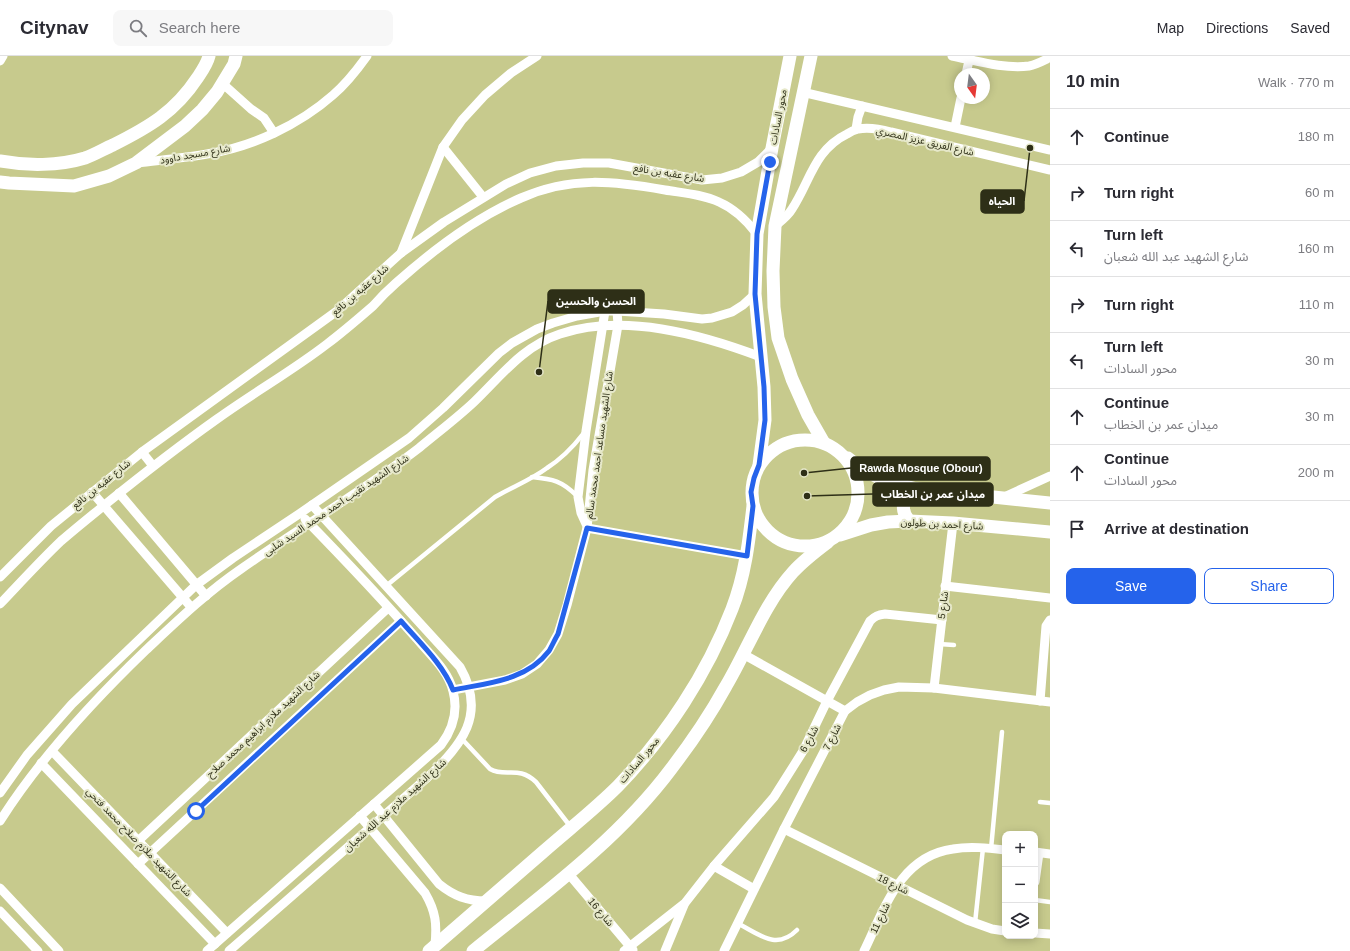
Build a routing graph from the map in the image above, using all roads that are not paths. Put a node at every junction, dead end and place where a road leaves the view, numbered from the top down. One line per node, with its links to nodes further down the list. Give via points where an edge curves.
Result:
1 (2, 56): 11 (street)
2 (209, 56): 23 (street, via 194,82 165,114 145,128 86,158 41,164)
3 (236, 56): 13 (street)
4 (367, 56): 19 (street, شارع مسجد داوود, via 333,95 305,116)
5 (537, 56): 20 (street, via 485,95 462,120)
6 (790, 56): 21 (street, محور السادات)
7 (810, 56): 14 (street, محور السادات)
8 (952, 56): 9 (street)
9 (970, 58): 10 (street, via 1018,67 1031,66); 12 (street)
10 (1046, 59)
11 (0, 61)
12 (968, 68)
13 (222, 83): 19 (street, via 264,118); 24 (street, via 202,110 185,126)
14 (802, 92): 16 (street, شارع الفريق عزيز المصري); 28 (street, محور السادات)
15 (960, 104): 17 (street)
16 (862, 106): 17 (street, شارع الفريق عزيز المصري); 18 (street)
17 (955, 128): 22 (street, شارع الفريق عزيز المصري)
18 (856, 129): 25 (street, شارع الفريق عزيز المصري, via 869,128 891,132); 28 (street, شارع الفريق عزيز المصري, via 827,147 792,210)
19 (274, 133): 24 (street, شارع مسجد داوود, via 242,146 208,154)
20 (443, 147): 27 (street); 30 (street)
21 (772, 148): 27 (street, شارع عقبه بن نافع, via 758,162 741,172 722,178 702,180 616,164 582,163 530,173); 29 (street, محور السادات)
22 (1050, 150)
23 (0, 161)
24 (136, 163): 26 (street, via 109,176 74,186)
25 (1050, 170)
26 (0, 182)
27 (483, 197): 30 (street, شارع عقبه بن نافع)
28 (775, 226): 38 (street, محور السادات, via 772,271 778,338 792,379)
29 (757, 234): 31 (street, محور السادات); 42 (street, شارع عقبه بن نافع, via 734,211 705,196 629,184 574,183 521,198 451,238 320,349)
30 (401, 253): 39 (street, شارع عقبه بن نافع, via 337,311)
31 (755, 294): 33 (street, شارع الشهيد نقيب احمد محمد السيد شلبى, via 732,312 712,318); 36 (street, محور السادات)
32 (605, 311): 33 (street, شارع الشهيد نقيب احمد محمد السيد شلبى); 35 (street, شارع الشهيد مساعد احمد محمد سالم); 51 (street, شارع الشهيد نقيب احمد محمد السيد شلبى, via 553,323 512,343 409,438)
33 (617, 311): 34 (street, شارع الشهيد مساعد احمد محمد سالم)
34 (618, 325): 35 (street, شارع الشهيد نقيب احمد محمد السيد شلبى); 36 (street, شارع الشهيد نقيب احمد محمد السيد شلبى, via 691,335); 59 (street, شارع الشهيد مساعد احمد محمد سالم, via 593,470)
35 (602, 326): 37 (street, شارع الشهيد مساعد احمد محمد سالم); 55 (street, شارع الشهيد نقيب احمد محمد السيد شلبى, via 568,332 540,342 516,360 473,403 424,444 382,476)
36 (761, 357): 41 (street, محور السادات, via 765,420)
37 (586, 431): 44 (lane, via 562,457); 48 (street, شارع الشهيد مساعد احمد محمد سالم)
38 (824, 443): 40 (street); 41 (street, via 794,441 769,454)
39 (142, 452): 42 (street); 46 (street, شارع عقبه بن نافع)
40 (842, 454): 45 (street, via 862,469 885,481); 61 (street, via 853,469 857,481 857,506 850,523)
41 (759, 465): 53 (street, via 751,492)
42 (153, 466): 47 (street, شارع عقبه بن نافع)
43 (1050, 476): 49 (street)
44 (532, 478): 48 (lane, via 556,481 567,486); 65 (lane, via 495,497)
45 (917, 489): 49 (street); 56 (street, via 904,500 903,511)
46 (92, 492): 52 (street); 63 (street, شارع عقبه بن نافع, via 51,526)
47 (119, 493): 52 (street, شارع عقبه بن نافع); 64 (street)
48 (578, 497): 59 (street, شارع الشهيد مساعد احمد محمد سالم)
49 (1001, 498): 50 (street)
50 (1050, 503)
51 (312, 505): 54 (street, شارع الشهيد نقيب احمد محمد السيد شلبى); 55 (street, شارع الشهيد ملازم عبد الله شعبان)
52 (104, 506): 68 (street); 70 (street, شارع عقبه بن نافع, via 57,545)
53 (753, 506): 61 (street, via 760,523 773,536 790,545 809,546); 62 (street, محور السادات)
54 (300, 514): 57 (street, شارع الشهيد ملازم عبد الله شعبان); 64 (street, شارع الشهيد نقيب احمد محمد السيد شلبى)
55 (321, 515): 57 (street, شارع الشهيد نقيب احمد محمد السيد شلبى); 65 (street, شارع الشهيد ملازم عبد الله شعبان)
56 (909, 521): 58 (street, شارع احمد بن طولون); 61 (street, شارع احمد بن طولون, via 870,525)
57 (309, 523): 67 (street, شارع الشهيد نقيب احمد محمد السيد شلبى, via 239,570); 72 (street, شارع الشهيد ملازم عبد الله شعبان)
58 (953, 523): 60 (street, شارع احمد بن طولون); 66 (street, شارع 5)
59 (587, 528): 62 (street); 79 (street, via 558,634 549,650 537,664 522,674)
60 (1050, 532)
61 (832, 539): 78 (street, via 809,556 779,590)
62 (747, 556): 98 (street, محور السادات, via 732,608 719,640 702,673 675,715 650,749 617,786)
63 (0, 577)
64 (196, 585): 67 (street); 68 (street, شارع الشهيد نقيب احمد محمد السيد شلبى)
65 (386, 586): 79 (street, شارع الشهيد ملازم عبد الله شعبان, via 453,659 466,677)
66 (946, 586): 69 (street); 73 (street, شارع 5)
67 (206, 596): 71 (street, شارع الشهيد نقيب احمد محمد السيد شلبى)
68 (182, 597): 71 (street); 90 (street, شارع الشهيد نقيب احمد محمد السيد شلبى, via 72,704 28,755)
69 (1050, 598)
70 (0, 604)
71 (192, 607): 88 (street, شارع الشهيد نقيب احمد محمد السيد شلبى, via 117,678)
72 (388, 608): 75 (street, شارع الشهيد ملازم عبد الله شعبان); 100 (street, شارع الشهيد ملازم ابراهيم محمد صلاح)
73 (942, 620): 76 (street, شارع 5); 82 (street, شارع 6, via 885,614 874,617)
74 (1050, 620): 83 (street, via 1046,626)
75 (401, 621): 81 (street, شارع الشهيد ملازم عبد الله شعبان, via 442,668); 104 (street, شارع الشهيد ملازم ابراهيم محمد صلاح)
76 (939, 644): 77 (lane); 80 (street, شارع 5)
77 (954, 645)
78 (743, 654): 82 (street); 108 (street, via 696,733 653,792 633,814)
79 (469, 687): 81 (street); 87 (street, شارع الشهيد ملازم عبد الله شعبان, via 472,705 469,723)
80 (934, 688): 83 (street, شارع 7); 85 (street, شارع 7, via 916,686 884,690 857,702)
81 (453, 690): 93 (street, شارع الشهيد ملازم عبد الله شعبان, via 455,714 447,736 435,750)
82 (827, 701): 85 (street); 107 (street, شارع 6, via 803,751 774,797)
83 (1040, 701): 84 (street, شارع 7)
84 (1050, 702)
85 (845, 712): 99 (street, شارع 7)
86 (1002, 732): 101 (lane)
87 (462, 739): 95 (street, شارع الشهيد ملازم عبد الله شعبان, via 446,761); 98 (lane, via 495,772 524,773 530,777)
88 (52, 751): 89 (street, شارع الشهيد نقيب احمد محمد السيد شلبى); 100 (street, شارع الشهيد ملازم صلاح محمد فتحي)
89 (41, 763): 96 (street, شارع الشهيد نقيب احمد محمد السيد شلبى); 106 (street, شارع الشهيد ملازم صلاح محمد فتحي)
90 (0, 793)
91 (1040, 802): 92 (lane)
92 (1050, 803)
93 (374, 804): 94 (street, شارع الشهيد ملازم عبد الله شعبان); 95 (street)
94 (360, 816): 97 (street); 121 (street, شارع الشهيد ملازم عبد الله شعبان)
95 (384, 817): 97 (street, شارع الشهيد ملازم عبد الله شعبان); 113 (street, via 439,884 461,898)
96 (0, 821)
97 (370, 828): 125 (street, via 432,905 436,918); 130 (street, شارع الشهيد ملازم عبد الله شعبان)
98 (571, 828): 113 (street, محور السادات)
99 (784, 829): 109 (street, شارع 18); 111 (street, شارع 7)
100 (138, 841): 104 (street, شارع الشهيد ملازم صلاح محمد فتحي)
101 (987, 848): 102 (street, شارع 11); 109 (street, شارع 11, via 952,849 935,854 907,872); 118 (lane)
102 (1002, 850)
103 (1038, 852): 105 (street)
104 (150, 853): 106 (street, شارع الشهيد ملازم ابراهيم محمد صلاح); 121 (street, شارع الشهيد ملازم صلاح محمد فتحي)
105 (1050, 854)
106 (138, 864): 124 (street, شارع الشهيد ملازم صلاح محمد فتحي)
107 (714, 866): 111 (street); 115 (street, شارع 6)
108 (568, 873): 126 (street, شارع 16); 131 (street)
109 (896, 886): 118 (street, شارع 18); 134 (street, شارع 11)
110 (0, 888): 128 (street)
111 (754, 889): 117 (street, شارع 7)
112 (1038, 900): 114 (lane)
113 (486, 901): 125 (street, محور السادات)
114 (1050, 902)
115 (685, 903): 126 (street, شارع 6); 132 (street, شارع 6)
116 (0, 911): 127 (street)
117 (737, 923): 119 (lane, via 773,941 782,941); 133 (street, شارع 7)
118 (975, 923): 120 (street, شارع 18)
119 (797, 930)
120 (1002, 931)
121 (227, 933): 124 (street, شارع الشهيد ملازم عبد الله شعبان)
122 (1038, 933): 123 (street)
123 (1050, 934)
124 (215, 944): 129 (street, شارع الشهيد ملازم عبد الله شعبان)
125 (432, 948)
126 (630, 949)
127 (38, 951)
128 (59, 951)
129 (207, 951)
130 (229, 951)
131 (473, 951)
132 (665, 951)
133 (724, 951)
134 (864, 951)

